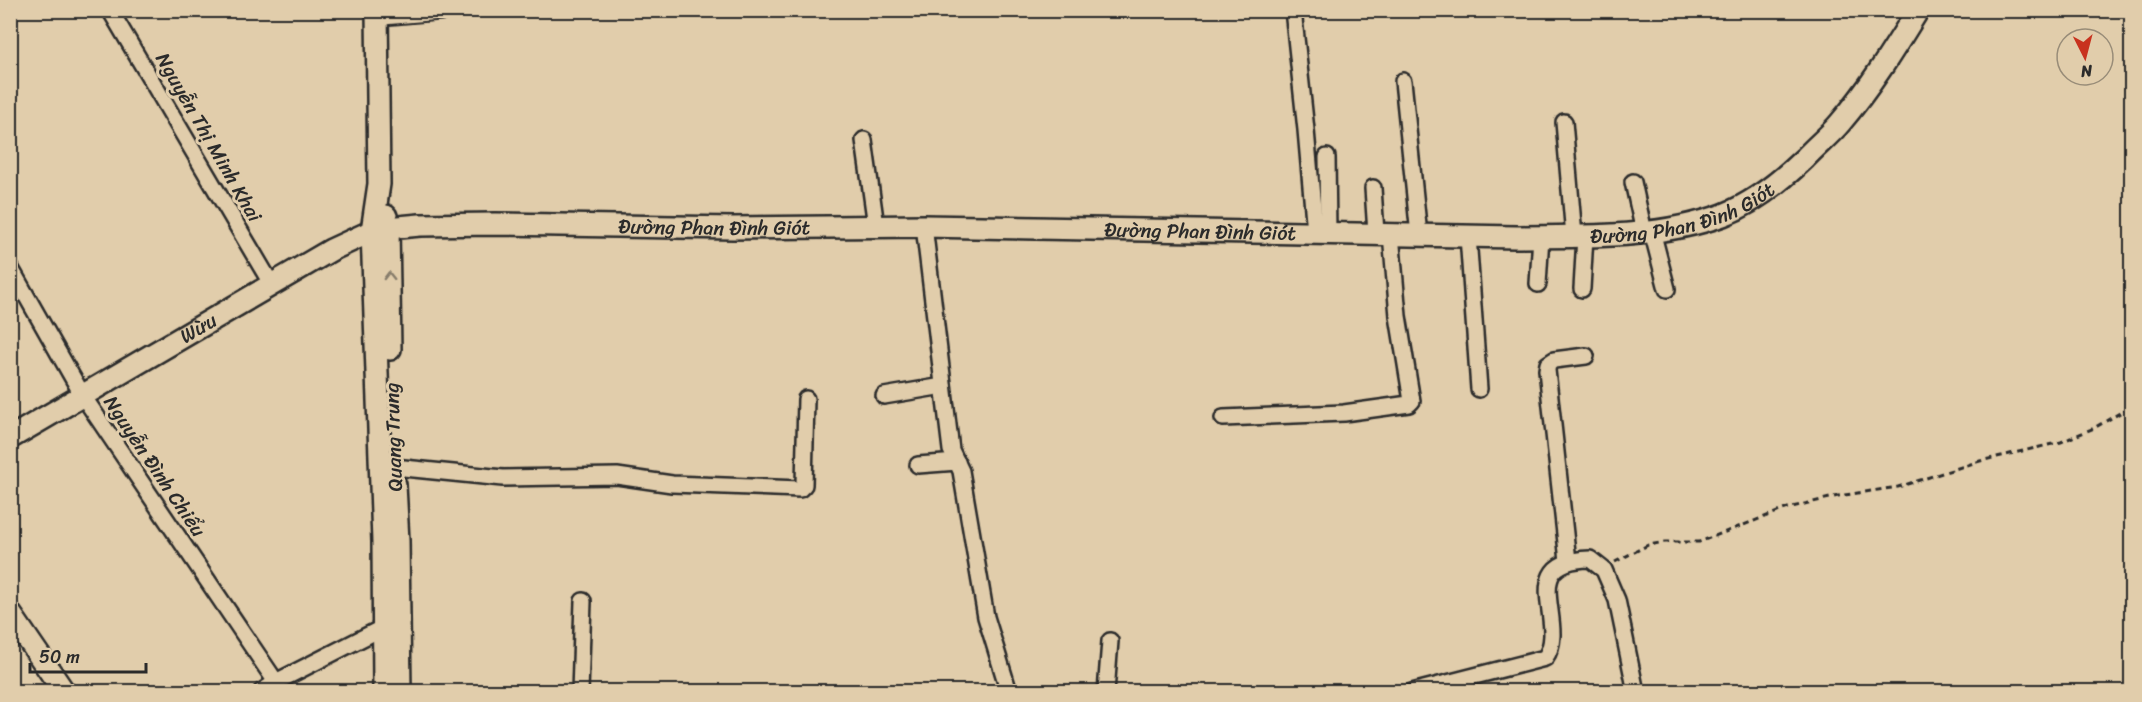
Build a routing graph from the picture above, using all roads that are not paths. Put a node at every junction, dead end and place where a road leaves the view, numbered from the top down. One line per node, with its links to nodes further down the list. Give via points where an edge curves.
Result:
1 (110, 10): 24 (street, Nguyễn Thị Minh Khai)
2 (1293, 10): 16 (street)
3 (1918, 10): 15 (main road, Đường Phan Đình Giót, via 1840,124 1780,181 1725,214)
4 (470, 13): 5 (lane)
5 (377, 16): 14 (main road, Quang Trung)
6 (1403, 81): 18 (street)
7 (1564, 122): 21 (street)
8 (864, 140): 12 (street)
9 (1327, 157): 16 (street)
10 (1633, 182): 15 (street)
11 (1374, 188): 17 (street)
12 (876, 226): 13 (main road, Đường Phan Đình Giót); 14 (main road, Đường Phan Đình Giót, via 484,224)
13 (924, 226): 16 (main road, Đường Phan Đình Giót); 28 (street)
14 (380, 229): 24 (main road, Wừu, via 331,250); 37 (main road, Quang Trung, one-way to 14); 41 (main road, Quang Trung)
15 (1648, 231): 21 (main road, Đường Phan Đình Giót); 26 (street)
16 (1322, 232): 17 (main road, Đường Phan Đình Giót)
17 (1384, 234): 18 (main road, Đường Phan Đình Giót); 33 (street, via 1412,401 1344,413)
18 (1419, 235): 19 (main road, Đường Phan Đình Giót)
19 (1468, 236): 20 (main road, Đường Phan Đình Giót); 29 (street)
20 (1541, 236): 21 (main road, Đường Phan Đình Giót); 23 (street)
21 (1580, 236): 25 (street)
22 (10, 267): 30 (street, Nguyễn Đình Chiểu)
23 (1538, 284)
24 (272, 285): 30 (main road, Wừu)
25 (1582, 289)
26 (1666, 289)
27 (1586, 356): 38 (street, via 1554,360 1547,370)
28 (943, 387): 31 (street); 35 (street, via 951,450)
29 (1479, 389)
30 (83, 396): 34 (main road, Wừu); 43 (street, Nguyễn Đình Chiểu)
31 (884, 396)
32 (806, 399): 37 (street, via 804,485 800,489 672,484 617,477 503,478)
33 (1222, 418)
34 (10, 438)
35 (957, 462): 36 (street); 49 (street, via 986,617)
36 (918, 465)
37 (394, 467): 47 (main road, Quang Trung)
38 (1568, 561): 51 (street, via 1554,571 1550,580 1551,636 1545,658); 52 (street, via 1590,559 1604,570 1617,600)
39 (584, 601): 48 (street)
40 (10, 613): 44 (main road)
41 (384, 627): 43 (street); 46 (main road, Quang Trung)
42 (1110, 641): 50 (street)
43 (276, 682): 45 (street)
44 (64, 692)
45 (261, 692)
46 (384, 692)
47 (400, 692)
48 (580, 692)
49 (1009, 692)
50 (1106, 692)
51 (1412, 692)
52 (1636, 692)

